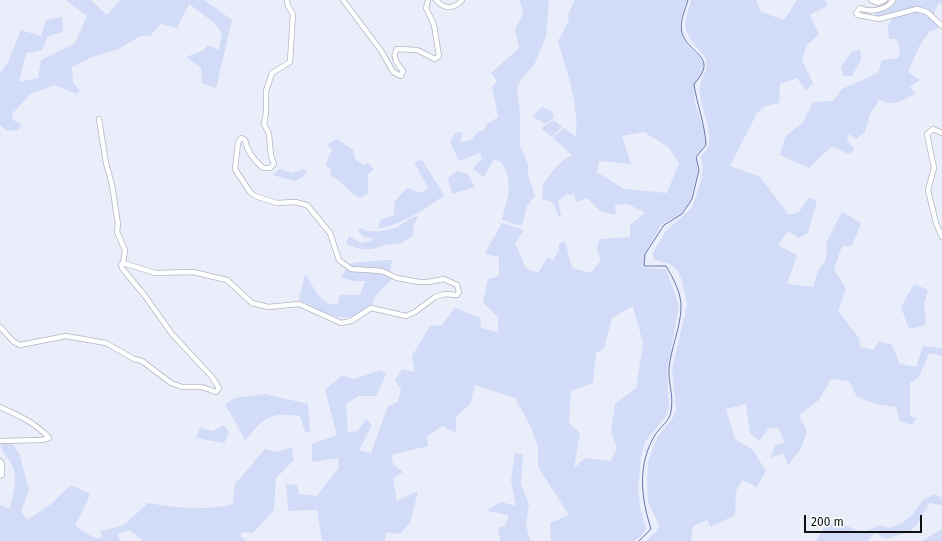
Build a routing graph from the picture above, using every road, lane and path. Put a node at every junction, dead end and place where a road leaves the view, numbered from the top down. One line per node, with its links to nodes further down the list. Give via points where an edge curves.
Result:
1 (288, 0): 13 (street, via 293,16 290,62 272,73 266,96 264,124 269,134 274,164 270,168 263,168 252,157 241,138 235,169 250,192 256,196 277,203 295,202 307,205 330,233 339,260 346,266 357,270 382,271 397,278 419,282 448,280 457,285 459,292 457,295 445,294 435,297 406,316 371,308 351,321 341,323 299,304 268,307 252,303 227,280 187,271 155,273)
2 (343, 0): 3 (street, via 382,52 393,72 401,76 403,71 395,56 397,49 417,50 435,59 439,56 434,25 426,8)
3 (428, 0)
4 (436, 0): 5 (street, via 449,8 455,7)
5 (462, 0)
6 (871, 0): 7 (street, via 878,3)
7 (886, 0)
8 (893, 0): 9 (street, via 881,9 858,9 856,13 876,19 917,8 927,12)
9 (942, 26)
10 (99, 119): 13 (street, via 118,224 116,232 125,250)
11 (942, 133): 12 (street, via 933,130 927,134 934,168 928,190)
12 (942, 237)
13 (123, 263): 14 (street, via 122,268 172,334 218,385 216,392 202,387 182,387 170,383 142,361 106,344 66,336 20,345)
14 (0, 327)
15 (0, 407): 16 (street, via 26,419 49,438)
16 (0, 441)
17 (0, 461): 18 (street, via 3,471)
18 (0, 476)

